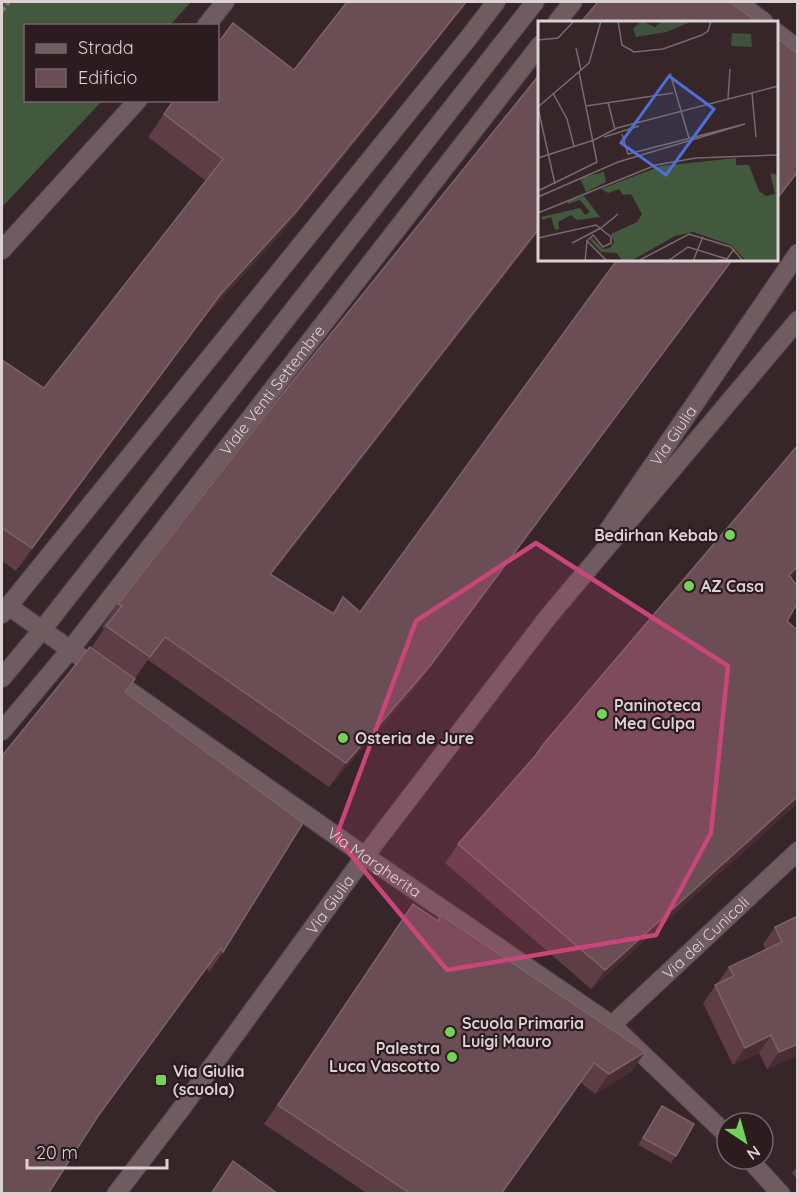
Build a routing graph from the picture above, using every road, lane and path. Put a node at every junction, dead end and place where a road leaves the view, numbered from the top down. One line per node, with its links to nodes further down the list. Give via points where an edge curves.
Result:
1 (9, 2): 7 (path)
2 (225, 2): 10 (street)
3 (496, 2): 18 (street)
4 (535, 2): 20 (street, Viale Venti Settembre)
5 (573, 2): 8 (street)
6 (738, 2): 9 (street)
7 (2, 12)
8 (558, 21)
9 (763, 21)
10 (208, 24)
11 (778, 33): 13 (street)
12 (538, 48): 21 (street, Viale Venti Settembre)
13 (798, 49)
14 (136, 102): 15 (street)
15 (2, 250)
16 (798, 253): 19 (street, Via Giulia)
17 (798, 320): 19 (street, Via Giulia)
18 (5, 610): 20 (street, Via Margherita)
19 (548, 617): 25 (street, Via Giulia)
20 (42, 630): 21 (street, Via Margherita); 22 (street, Viale Venti Settembre)
21 (70, 650): 23 (street, Viale Venti Settembre); 25 (street, Via Margherita)
22 (2, 678)
23 (2, 732)
24 (798, 851): 26 (street, Via dei Cunicoli)
25 (365, 856): 26 (street, Via Margherita); 29 (street, Via Giulia)
26 (612, 1025): 27 (street, Via Margherita)
27 (715, 1124)
28 (760, 1171): 30 (street)
29 (116, 1194)
30 (781, 1194)

